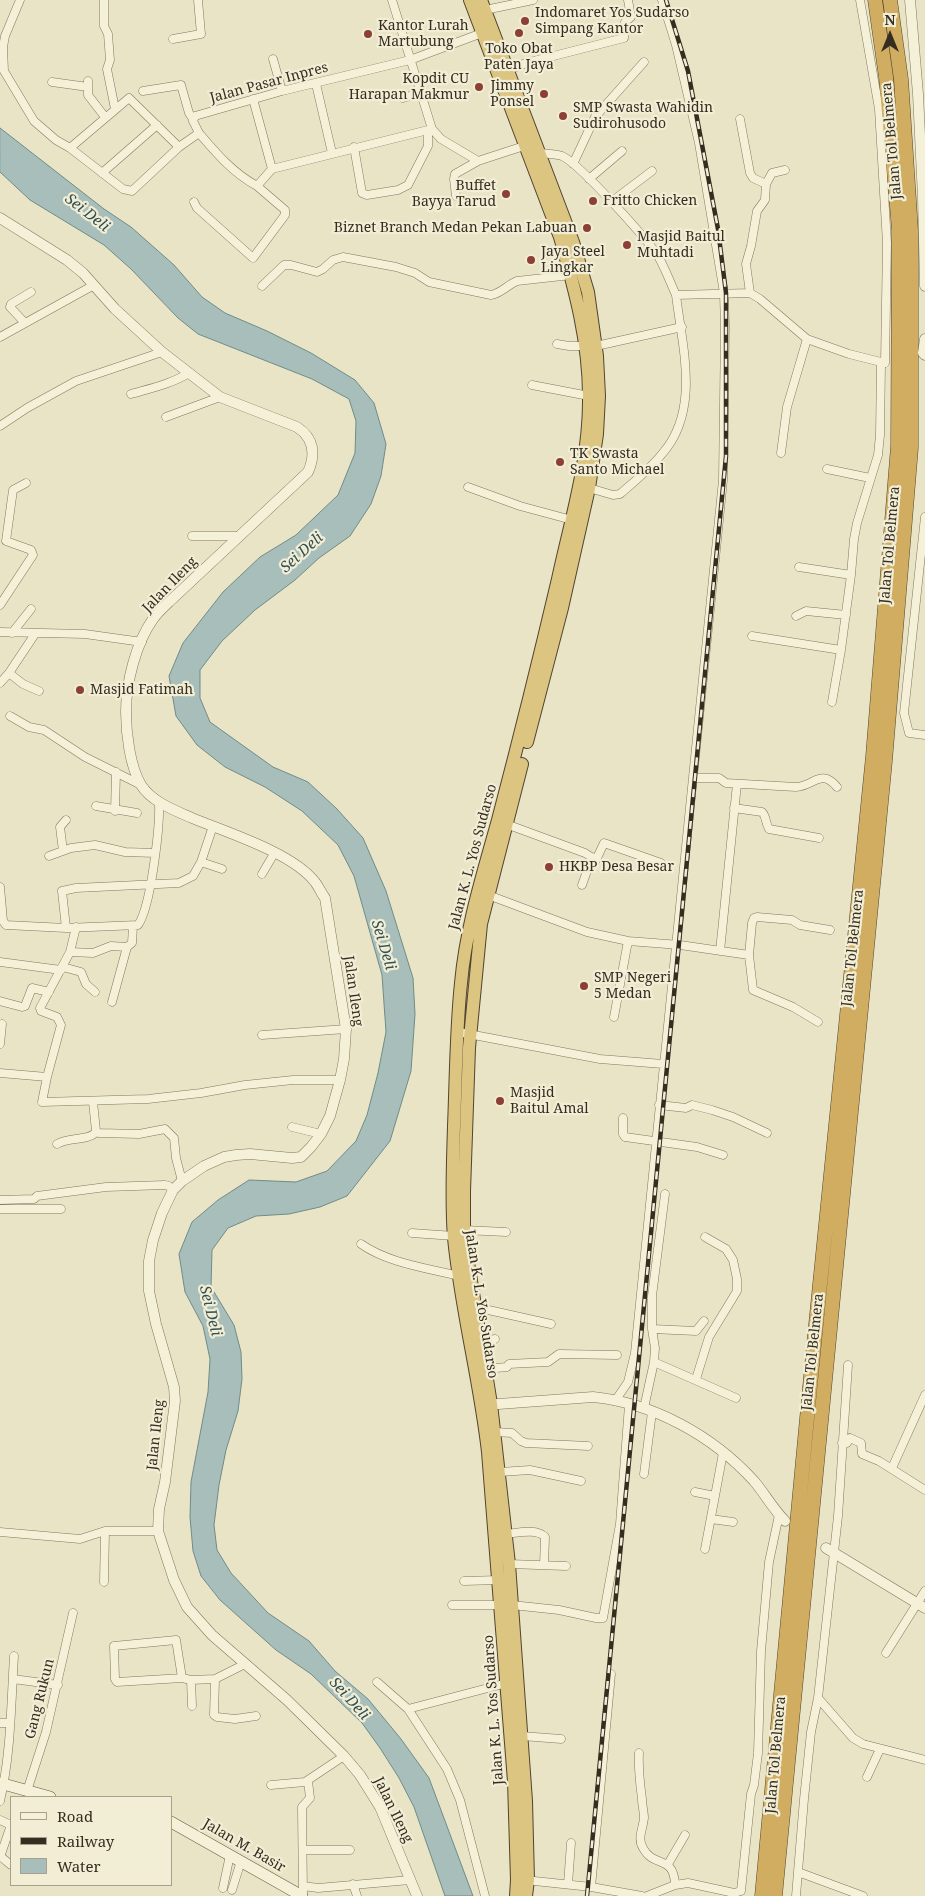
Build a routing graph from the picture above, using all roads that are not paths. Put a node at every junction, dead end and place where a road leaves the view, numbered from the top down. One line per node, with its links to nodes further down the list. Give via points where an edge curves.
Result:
1 (20, 0): 37 (street, via 3,47 4,71 34,121)
2 (104, 0): 28 (street, via 104,29 108,34 110,60 107,69)
3 (198, 0): 15 (street, via 201,34)
4 (392, 0): 17 (street)
5 (470, 0): 14 (highway, Jalan K. L. Yos Sudarso)
6 (533, 0): 13 (street)
7 (628, 0): 19 (street, via 631,17 625,22 624,38)
8 (662, 0): 60 (street, via 699,143)
9 (860, 0): 73 (street, via 879,109 887,242)
10 (875, 0): 293 (highway, Jalan Tol Belmera, via 886,77 899,230 898,446 872,756)
11 (890, 0): 294 (highway, Jalan Tol Belmera, via 901,79 912,231 911,448 885,761)
12 (910, 0): 25 (street)
13 (483, 5): 19 (highway, Jalan K. L. Yos Sudarso)
14 (482, 33): 17 (street, Jalan Pasar Inpres); 19 (highway, Jalan K. L. Yos Sudarso)
15 (173, 39)
16 (273, 59): 23 (street)
17 (410, 60): 21 (street, Jalan Pasar Inpres); 24 (street)
18 (644, 62): 42 (street, via 595,117)
19 (502, 72): 38 (highway, Jalan K. L. Yos Sudarso)
20 (52, 82): 29 (street, via 88,84 90,98)
21 (316, 84): 23 (street, Jalan Pasar Inpres); 40 (street)
22 (143, 91): 30 (street, via 181,85)
23 (282, 91): 27 (street, Jalan Pasar Inpres)
24 (420, 93): 26 (street); 33 (street)
25 (922, 94): 51 (street)
26 (403, 98)
27 (253, 99): 30 (street, Jalan Pasar Inpres); 43 (street)
28 (115, 108): 29 (street); 32 (street, via 128,98)
29 (105, 117): 37 (street)
30 (193, 119): 34 (street)
31 (740, 119): 48 (street, via 750,173)
32 (157, 124): 35 (street); 46 (street)
33 (430, 129): 36 (street); 36 (street, via 428,146 408,185 398,190 362,193); 41 (street)
34 (199, 133): 35 (street); 49 (street, via 225,164)
35 (179, 147): 46 (street, via 132,191 123,189)
36 (354, 147): 40 (street)
37 (70, 148): 46 (street)
38 (532, 150): 41 (street); 42 (street, via 562,156); 55 (highway, Jalan K. L. Yos Sudarso, via 560,238)
39 (622, 151): 47 (street)
40 (332, 153): 43 (street)
41 (478, 162): 50 (street, via 455,174)
42 (573, 164): 47 (street)
43 (272, 169): 49 (street)
44 (785, 170): 48 (street, via 772,173)
45 (652, 171): 53 (street)
46 (102, 173)
47 (589, 179): 53 (street)
48 (766, 184): 61 (street, via 765,200 757,211 746,264)
49 (257, 186): 52 (street, via 285,215 253,258)
50 (456, 196)
51 (924, 197): 58 (street)
52 (194, 202)
53 (611, 202): 62 (street, via 656,254)
54 (1, 221): 56 (street, Jalan Ileng, via 68,260)
55 (576, 274): 57 (street, via 517,281 491,296 429,282 415,273 343,257 317,272 284,265); 70 (highway, Jalan K. L. Yos Sudarso, via 588,292)
56 (94, 285): 63 (street); 71 (street, Jalan Ileng)
57 (262, 286)
58 (925, 286)
59 (31, 292): 63 (street, via 10,304 11,310)
60 (724, 293): 61 (street); 62 (street); 110 (street, via 723,480)
61 (750, 293): 67 (street)
62 (676, 294): 65 (street)
63 (25, 323): 66 (street)
64 (0, 326): 66 (street)
65 (682, 327): 70 (street); 86 (street, via 686,387 684,410 679,427 664,453 620,494)
66 (2, 335)
67 (807, 339): 73 (street); 81 (street, via 787,407)
68 (925, 339): 72 (street)
69 (557, 344): 70 (street)
70 (591, 346): 77 (highway, Jalan K. L. Yos Sudarso); 86 (highway, Jalan K. L. Yos Sudarso, via 599,396)
71 (162, 352): 74 (street, Jalan Ileng); 80 (street, via 76,381)
72 (925, 355)
73 (883, 364): 83 (street, via 878,455)
74 (189, 373): 76 (street, via 158,388); 78 (street, Jalan Ileng)
75 (532, 385): 77 (street)
76 (131, 394)
77 (589, 396): 88 (highway, Jalan K. L. Yos Sudarso, via 585,451)
78 (220, 397): 79 (street); 90 (street, Jalan Ileng, via 297,427 306,433 313,451 308,472)
79 (166, 417)
80 (0, 426)
81 (781, 453)
82 (827, 469): 83 (street)
83 (870, 478): 92 (street, via 857,523)
84 (26, 483): 93 (street, via 13,490 6,541 31,550 32,554)
85 (468, 487): 88 (street)
86 (589, 488): 120 (highway, Jalan K. L. Yos Sudarso, via 562,608)
87 (925, 517): 108 (street, via 904,713 909,733)
88 (572, 520): 156 (highway, Jalan K. L. Yos Sudarso, via 519,740 469,925 461,984)
89 (192, 536): 90 (street)
90 (239, 536): 101 (street, Jalan Ileng, via 153,619)
91 (799, 567): 92 (street)
92 (852, 575): 95 (street)
93 (0, 605)
94 (30, 610): 98 (street)
95 (846, 615): 96 (street, via 806,611); 102 (street)
96 (796, 616)
97 (0, 632): 98 (street)
98 (12, 634): 99 (street)
99 (36, 634): 101 (street, via 85,634); 103 (street)
100 (752, 636): 102 (street)
101 (142, 642): 112 (street, Jalan Ileng, via 133,660 126,701 126,733)
102 (842, 650): 106 (street)
103 (9, 673): 104 (street); 105 (street)
104 (0, 683)
105 (39, 692)
106 (832, 702)
107 (10, 716): 109 (street, via 44,730 78,753)
108 (925, 735)
109 (116, 772): 112 (street); 117 (street)
110 (694, 778): 111 (street, via 719,778 726,784); 141 (street)
111 (737, 784): 113 (street, via 802,786 825,778); 116 (street)
112 (141, 785): 114 (street, Jalan Ileng)
113 (837, 787)
114 (160, 803): 121 (street, Jalan Ileng); 125 (street)
115 (96, 806): 117 (street)
116 (734, 808): 122 (street, via 762,812 769,829); 143 (street)
117 (115, 810): 118 (street)
118 (137, 813)
119 (66, 820): 123 (street, via 60,827)
120 (506, 824): 127 (street); 135 (highway, Jalan K. L. Yos Sudarso)
121 (213, 826): 124 (street, Jalan Ileng); 128 (street)
122 (819, 838)
123 (63, 851): 125 (street, via 96,845 125,852); 126 (street)
124 (275, 852): 131 (street); 155 (street, Jalan Ileng, via 315,882 325,898)
125 (154, 853): 132 (street)
126 (49, 856)
127 (592, 857): 129 (street, via 596,860 604,843); 133 (street)
128 (201, 862): 130 (street); 132 (street, via 193,876 186,880)
129 (661, 864)
130 (222, 869)
131 (262, 874)
132 (151, 884): 136 (street, via 140,922); 138 (street, via 62,891)
133 (582, 885)
134 (0, 887): 138 (street, via 5,924)
135 (488, 895): 140 (street, via 587,932); 156 (highway, Jalan K. L. Yos Sudarso)
136 (134, 926): 137 (street); 142 (street, via 132,943)
137 (76, 927): 138 (street); 144 (street)
138 (66, 928)
139 (830, 930): 145 (street, via 800,925 792,920 757,917 752,922)
140 (628, 941): 141 (street); 152 (street)
141 (676, 945): 143 (street); 159 (street)
142 (127, 947): 144 (street, via 111,946 93,953); 151 (street)
143 (720, 951): 145 (street)
144 (70, 952): 147 (street)
145 (749, 955): 153 (street, via 753,990)
146 (0, 962): 147 (street)
147 (62, 968): 148 (street); 149 (street, via 80,972)
148 (49, 992): 150 (street, via 32,988 22,1007); 161 (street, via 40,1010 57,1017 61,1025)
149 (95, 992)
150 (0, 1001)
151 (112, 1002)
152 (614, 1017)
153 (818, 1022)
154 (2, 1024): 158 (street)
155 (346, 1029): 157 (street); 162 (street, Jalan Ileng)
156 (464, 1033): 159 (street, via 600,1059); 183 (highway, Jalan K. L. Yos Sudarso, via 453,1175)
157 (262, 1035)
158 (0, 1044)
159 (663, 1064): 164 (street)
160 (0, 1073): 161 (street)
161 (47, 1077): 163 (street, via 42,1102)
162 (340, 1080): 163 (street, via 293,1080 183,1096); 169 (street, Jalan Ileng, via 330,1116)
163 (93, 1102): 167 (street)
164 (659, 1105): 168 (street, via 686,1108 692,1105 712,1110 733,1116); 170 (street)
165 (623, 1118): 170 (street, via 625,1137)
166 (292, 1127): 169 (street)
167 (97, 1132): 171 (street, via 91,1137); 173 (street, via 139,1134 165,1128 174,1138)
168 (767, 1133)
169 (321, 1134): 173 (street, Jalan Ileng, via 301,1157 250,1154 224,1157)
170 (657, 1140): 172 (street); 200 (street, via 635,1352 628,1382)
171 (57, 1144)
172 (723, 1155)
173 (182, 1180): 174 (street, Jalan Ileng)
174 (173, 1190): 176 (street, via 165,1185 106,1187); 219 (street, Jalan Ileng, via 162,1213 149,1261 149,1291 173,1380 175,1400)
175 (665, 1194): 190 (street, via 652,1296)
176 (34, 1199): 177 (street); 178 (street)
177 (0, 1200)
178 (32, 1208): 179 (street); 180 (street)
179 (61, 1209)
180 (0, 1210)
181 (506, 1232): 183 (street)
182 (412, 1233): 183 (street)
183 (459, 1233): 186 (highway, Jalan K. L. Yos Sudarso); 187 (highway, Jalan K. L. Yos Sudarso)
184 (705, 1237): 197 (street, via 726,1249 733,1260 737,1290 709,1337)
185 (361, 1244): 186 (street, via 387,1257)
186 (459, 1276): 201 (highway, Jalan K. L. Yos Sudarso)
187 (475, 1307): 189 (street); 192 (highway, Jalan K. L. Yos Sudarso)
188 (704, 1321): 190 (street, via 696,1331)
189 (551, 1324)
190 (652, 1329): 194 (street)
191 (495, 1339): 192 (street)
192 (481, 1342): 196 (highway, Jalan K. L. Yos Sudarso)
193 (617, 1355): 196 (street, via 559,1354 548,1362 525,1362)
194 (654, 1362): 197 (street); 203 (street)
195 (848, 1365): 205 (street)
196 (485, 1369): 201 (highway, Jalan K. L. Yos Sudarso)
197 (696, 1380): 199 (street)
198 (925, 1395): 208 (street)
199 (736, 1398)
200 (615, 1400): 201 (street, via 593,1397); 202 (street)
201 (486, 1405): 204 (highway, Jalan K. L. Yos Sudarso); 227 (highway, Jalan K. L. Yos Sudarso)
202 (629, 1405): 203 (street); 232 (street, via 620,1524 603,1618)
203 (648, 1410): 207 (street, via 681,1424); 210 (street)
204 (495, 1432): 206 (street, via 512,1433 526,1443); 209 (highway, Jalan K. L. Yos Sudarso)
205 (842, 1443): 208 (street, via 847,1443 850,1438 861,1443 862,1454); 223 (street)
206 (588, 1446)
207 (723, 1453): 214 (street); 215 (street, via 753,1481)
208 (892, 1468): 212 (street)
209 (500, 1472): 211 (street, via 530,1470); 221 (highway, Jalan K. L. Yos Sudarso)
210 (644, 1474)
211 (581, 1481)
212 (925, 1490)
213 (695, 1492): 214 (street)
214 (715, 1496): 216 (street)
215 (782, 1518): 280 (street, via 769,1562 761,1651 758,1753 741,1890 734,1893 688,1883)
216 (711, 1519): 217 (street); 222 (street)
217 (733, 1522)
218 (106, 1531): 219 (street); 220 (street, via 80,1539); 229 (street)
219 (158, 1531): 237 (street, Jalan Ileng, via 187,1608)
220 (0, 1532)
221 (506, 1534): 224 (highway, Jalan K. L. Yos Sudarso); 225 (street, via 543,1534)
222 (705, 1549)
223 (830, 1550): 233 (street); 246 (street)
224 (509, 1564): 225 (street); 232 (highway, Jalan K. L. Yos Sudarso)
225 (544, 1565): 226 (street)
226 (566, 1566)
227 (499, 1580): 228 (street); 232 (highway, Jalan K. L. Yos Sudarso)
228 (464, 1581)
229 (104, 1582)
230 (925, 1591): 233 (street)
231 (452, 1605): 232 (street)
232 (506, 1605): 244 (highway, Jalan K. L. Yos Sudarso); 252 (highway, Jalan K. L. Yos Sudarso)
233 (922, 1606): 235 (street)
234 (74, 1613): 245 (street, Gang Rukun)
235 (886, 1653)
236 (14, 1656): 240 (street)
237 (245, 1664): 241 (street); 256 (street, Jalan Ileng)
238 (611, 1674): 281 (street)
239 (182, 1678): 239 (street, via 176,1640 114,1646 116,1682); 242 (street)
240 (13, 1679): 245 (street); 251 (street)
241 (215, 1679): 242 (street); 249 (street, via 215,1716 235,1719)
242 (191, 1680): 247 (street)
243 (377, 1682): 248 (street)
244 (507, 1683): 248 (street); 277 (highway, Jalan K. L. Yos Sudarso)
245 (58, 1685): 262 (street, Gang Rukun)
246 (818, 1698): 254 (street, via 852,1738); 275 (street, via 811,1732)
247 (192, 1706)
248 (408, 1709): 288 (street, via 447,1770 460,1800)
249 (256, 1716)
250 (0, 1723): 251 (street)
251 (10, 1723): 260 (street)
252 (522, 1736): 253 (street); 277 (highway, Jalan K. L. Yos Sudarso, via 526,1801)
253 (561, 1739)
254 (880, 1749): 257 (street); 258 (street)
255 (639, 1753): 274 (street, via 644,1817 640,1838 642,1847 655,1860)
256 (344, 1756): 259 (street); 276 (street, Jalan Ileng, via 380,1807)
257 (925, 1760)
258 (867, 1777)
259 (308, 1781): 261 (street); 269 (street, via 310,1798 302,1805)
260 (2, 1784): 262 (main road); 264 (street)
261 (271, 1785)
262 (27, 1791): 263 (main road)
263 (46, 1796)
264 (0, 1801)
265 (0, 1820): 271 (street, via 10,1824)
266 (172, 1823): 272 (main road, Jalan M. Basir)
267 (685, 1835): 274 (street)
268 (571, 1843): 279 (street)
269 (303, 1850): 270 (street); 285 (street)
270 (350, 1850)
271 (0, 1856): 273 (street)
272 (235, 1858): 282 (street); 283 (street); 285 (main road, Jalan M. Basir)
273 (10, 1864)
274 (668, 1864): 280 (street, via 675,1874)
275 (798, 1872): 295 (street); 296 (street)
276 (410, 1880): 278 (street); 287 (street, Jalan Ileng)
277 (523, 1880): 279 (street); 289 (highway, Jalan K. L. Yos Sudarso); 290 (highway, Jalan K. L. Yos Sudarso)
278 (353, 1884): 285 (street); 286 (street)
279 (568, 1884): 281 (street)
280 (675, 1885): 292 (street)
281 (591, 1887): 284 (street)
282 (223, 1888)
283 (232, 1890)
284 (600, 1892): 291 (street)
285 (303, 1893)
286 (357, 1896)
287 (417, 1896)
288 (484, 1896)
289 (516, 1896)
290 (526, 1896)
291 (642, 1896)
292 (647, 1896)
293 (762, 1896)
294 (775, 1896)
295 (796, 1896)
296 (863, 1896)

